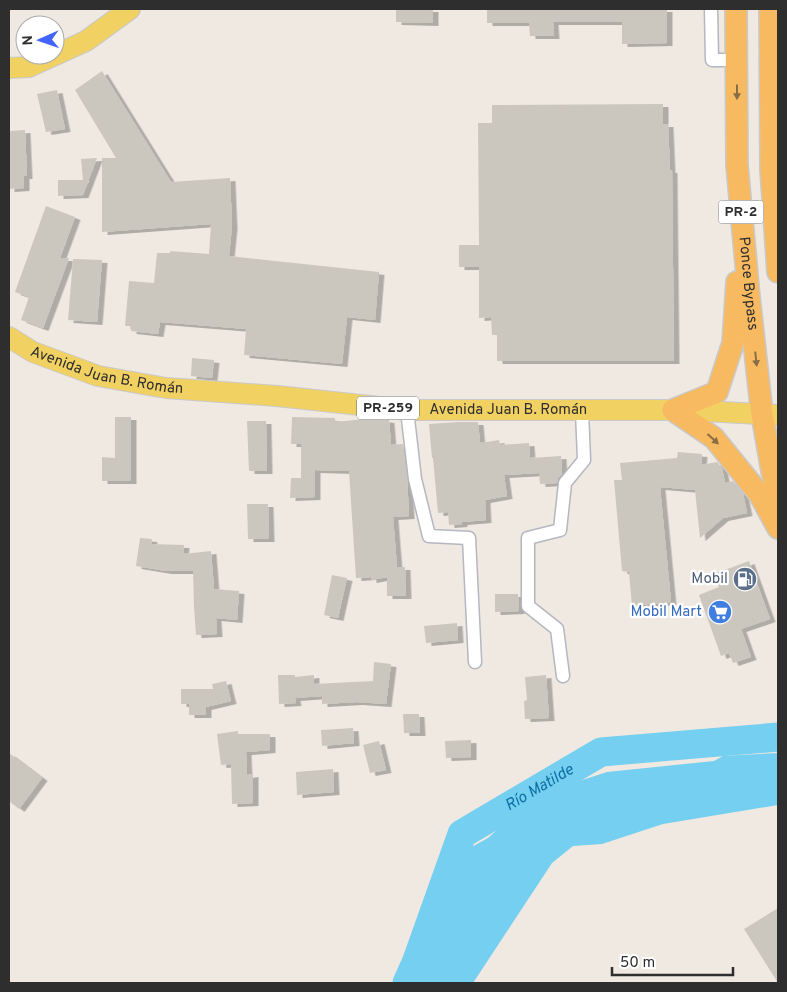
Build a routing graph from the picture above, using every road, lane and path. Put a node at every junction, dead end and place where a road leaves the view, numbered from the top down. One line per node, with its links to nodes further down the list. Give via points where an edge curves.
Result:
1 (130, 9): 6 (main road, via 86,41 29,67)
2 (711, 9): 5 (street, via 712,60)
3 (736, 9): 5 (highway, Ponce Bypass / PR-2)
4 (770, 9): 8 (highway, Ponce Bypass / PR-2, via 772,169)
5 (736, 60): 7 (highway, Ponce Bypass / PR-2, one-way to 7, via 736,164)
6 (9, 68)
7 (741, 217): 11 (highway, via 733,344 717,392); 13 (highway, Ponce Bypass / PR-2, one-way to 13)
8 (778, 272)
9 (9, 337): 10 (main road, Avenida Juan B. Román / PR-259, via 34,352 98,376 166,388)
10 (407, 410): 12 (main road, Avenida Juan B. Román / PR-259); 16 (street, via 415,479 429,536 469,538)
11 (674, 410): 12 (main road, Avenida Juan B. Román / PR-259); 13 (main road, Avenida Juan B. Román / PR-259); 15 (highway, one-way to 15, via 714,438 760,495)
12 (582, 411): 17 (street, via 584,460 564,483 560,530 528,538 528,606 557,629)
13 (770, 414): 14 (highway, Ponce Bypass / PR-2, via 772,472)
14 (778, 496)
15 (778, 528)
16 (475, 662)
17 (563, 676)

